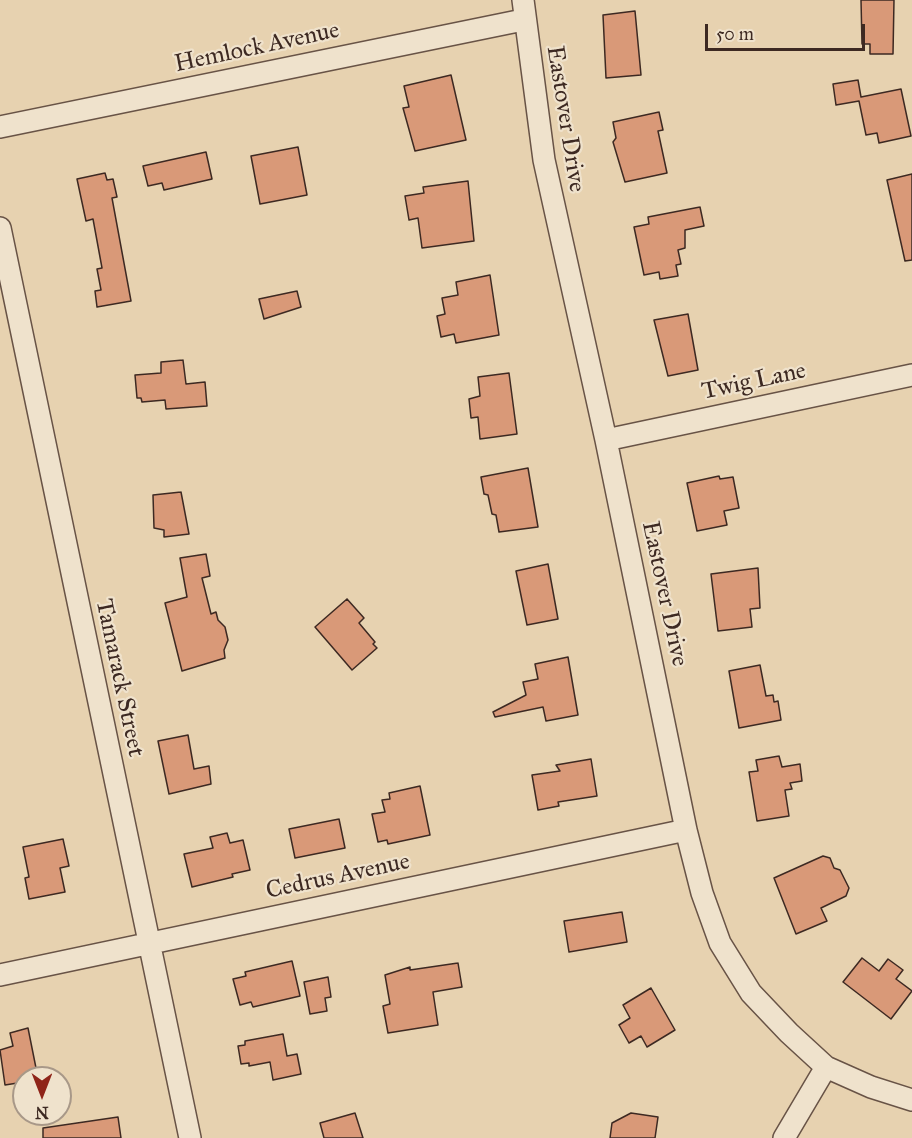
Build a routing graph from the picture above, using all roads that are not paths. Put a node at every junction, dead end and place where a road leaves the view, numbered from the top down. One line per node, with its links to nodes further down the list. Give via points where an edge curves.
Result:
1 (523, 10): 2 (street, Hemlock Avenue); 5 (street, Eastover Drive, via 544,160)
2 (0, 127)
3 (0, 228): 7 (street, Tamarack Street)
4 (912, 375): 5 (street, Twig Lane)
5 (606, 440): 6 (street, Eastover Drive)
6 (686, 830): 7 (street, Cedrus Avenue); 9 (street, Eastover Drive, via 720,943 751,993)
7 (149, 943): 8 (street, Cedrus Avenue); 11 (street, Tamarack Street)
8 (0, 975)
9 (826, 1067): 10 (street, Eastover Drive); 12 (street)
10 (912, 1100)
11 (190, 1138)
12 (784, 1138)

